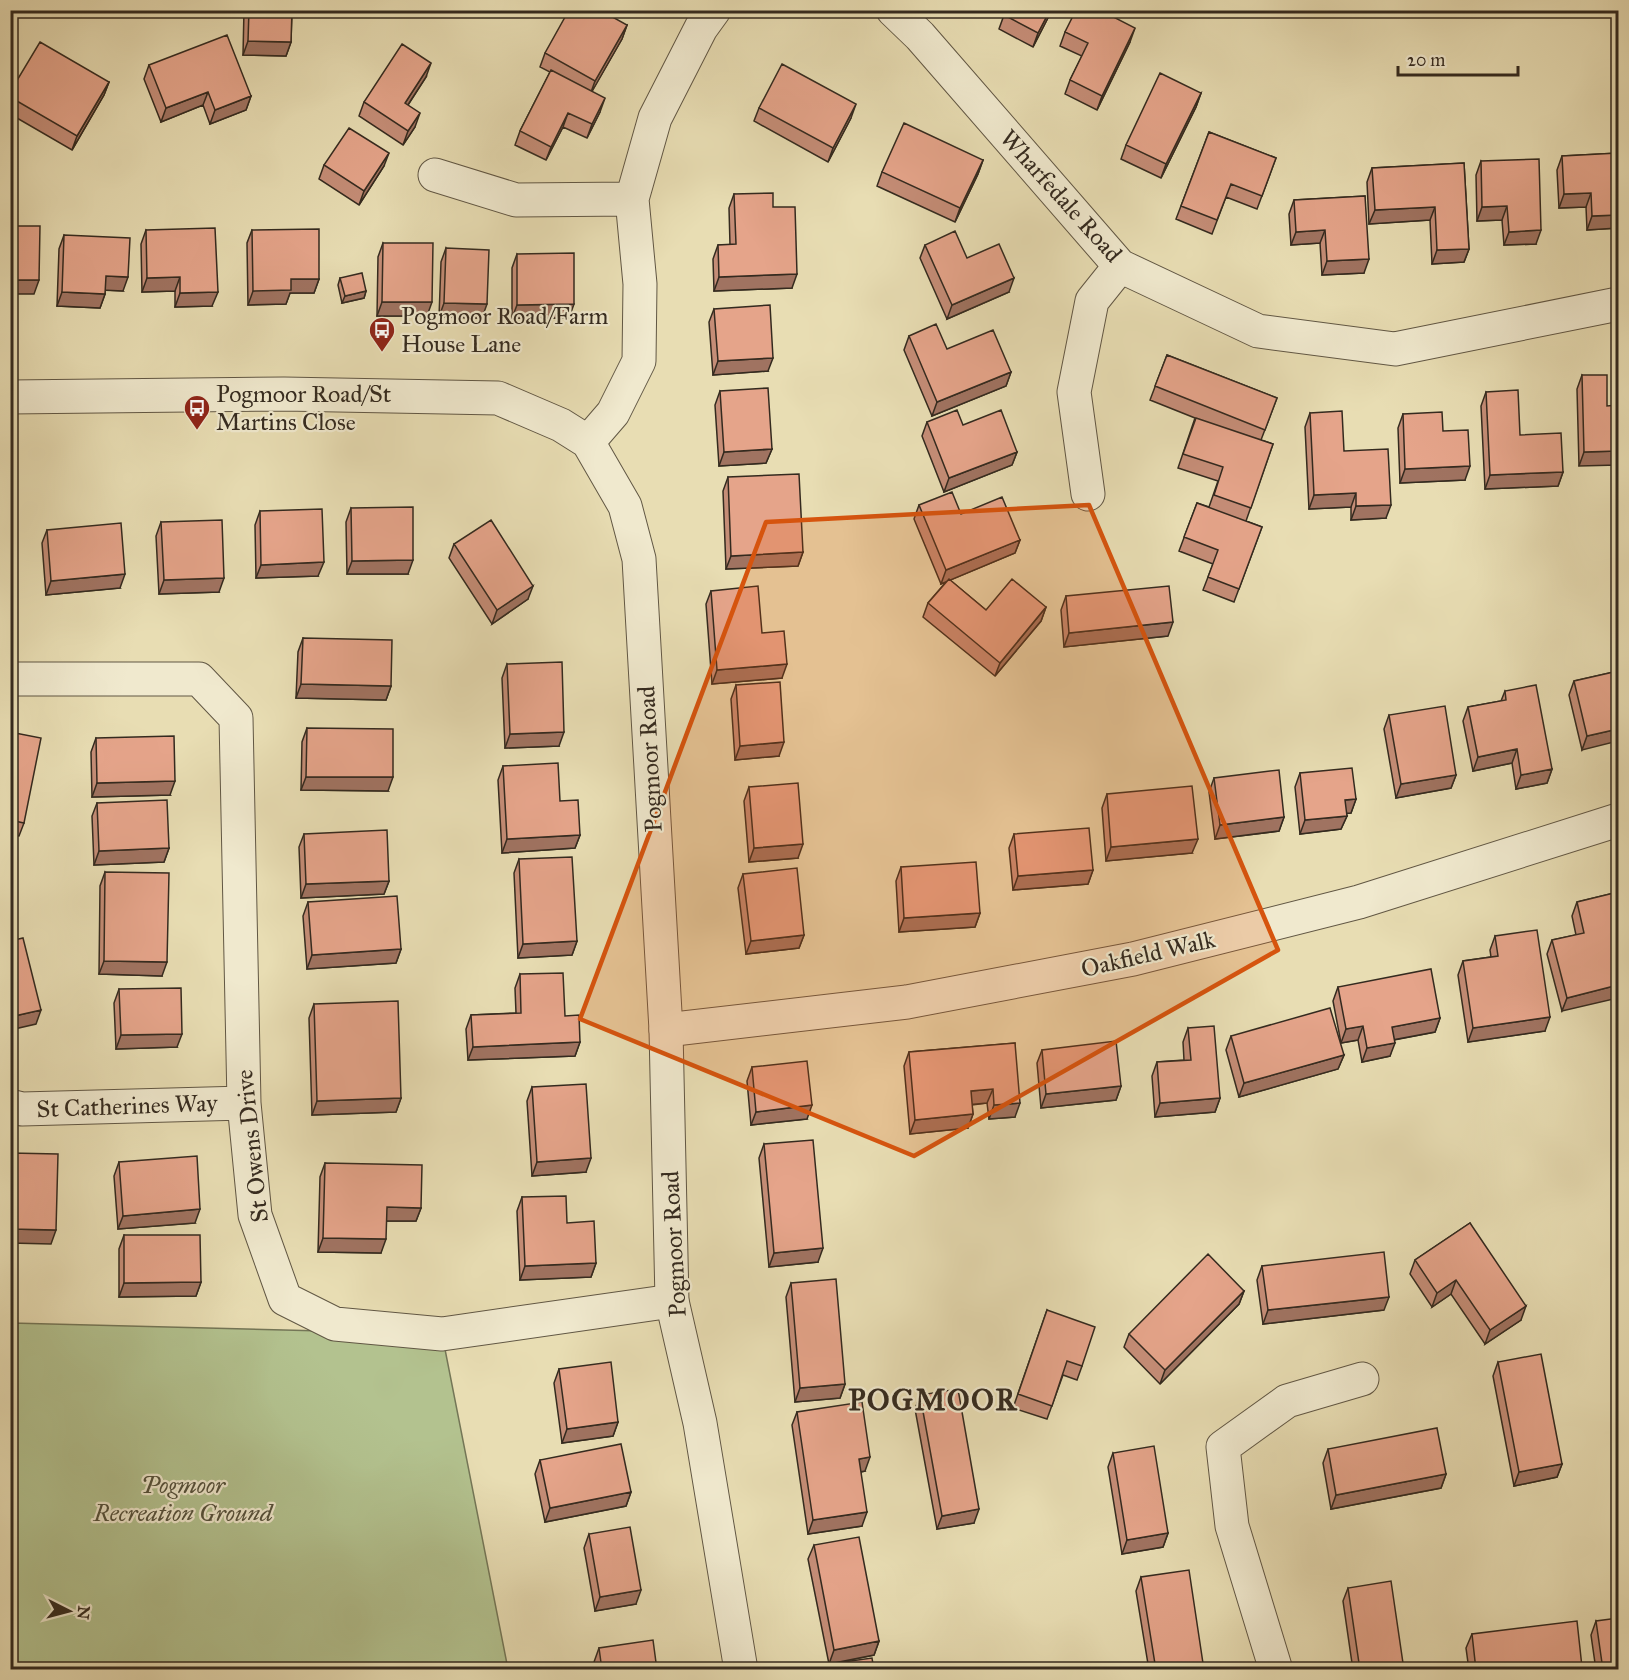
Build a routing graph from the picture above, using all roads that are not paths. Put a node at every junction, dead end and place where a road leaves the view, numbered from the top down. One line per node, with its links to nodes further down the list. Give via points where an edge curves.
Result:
1 (714, 10): 4 (street, via 655,118)
2 (893, 10): 5 (street, Wharfedale Road)
3 (435, 175): 4 (street, via 516,200)
4 (632, 199): 8 (street, via 640,284 639,361 612,413)
5 (1120, 266): 6 (street, Wharfedale Road, via 1258,331 1395,349); 9 (street, via 1092,301 1074,392)
6 (1618, 304)
7 (10, 397): 8 (street, Pogmoor Road, via 284,394 498,398 561,425)
8 (588, 442): 12 (street, Pogmoor Road, via 625,506 639,559)
9 (1088, 494)
10 (10, 679): 13 (street, St Owens Drive, via 200,679 236,718)
11 (1618, 820): 12 (street, Oakfield Walk, via 1359,902 1133,960 907,1002)
12 (666, 1030): 15 (street, Pogmoor Road)
13 (244, 1103): 14 (street, St Catherines Way, via 22,1109); 15 (street, St Owens Drive, via 255,1215 285,1299 335,1324 442,1334)
14 (10, 1106)
15 (672, 1301): 17 (street, Pogmoor Road, via 700,1423)
16 (1362, 1379): 18 (street, via 1287,1401 1223,1447 1232,1526)
17 (741, 1670)
18 (1276, 1670)

